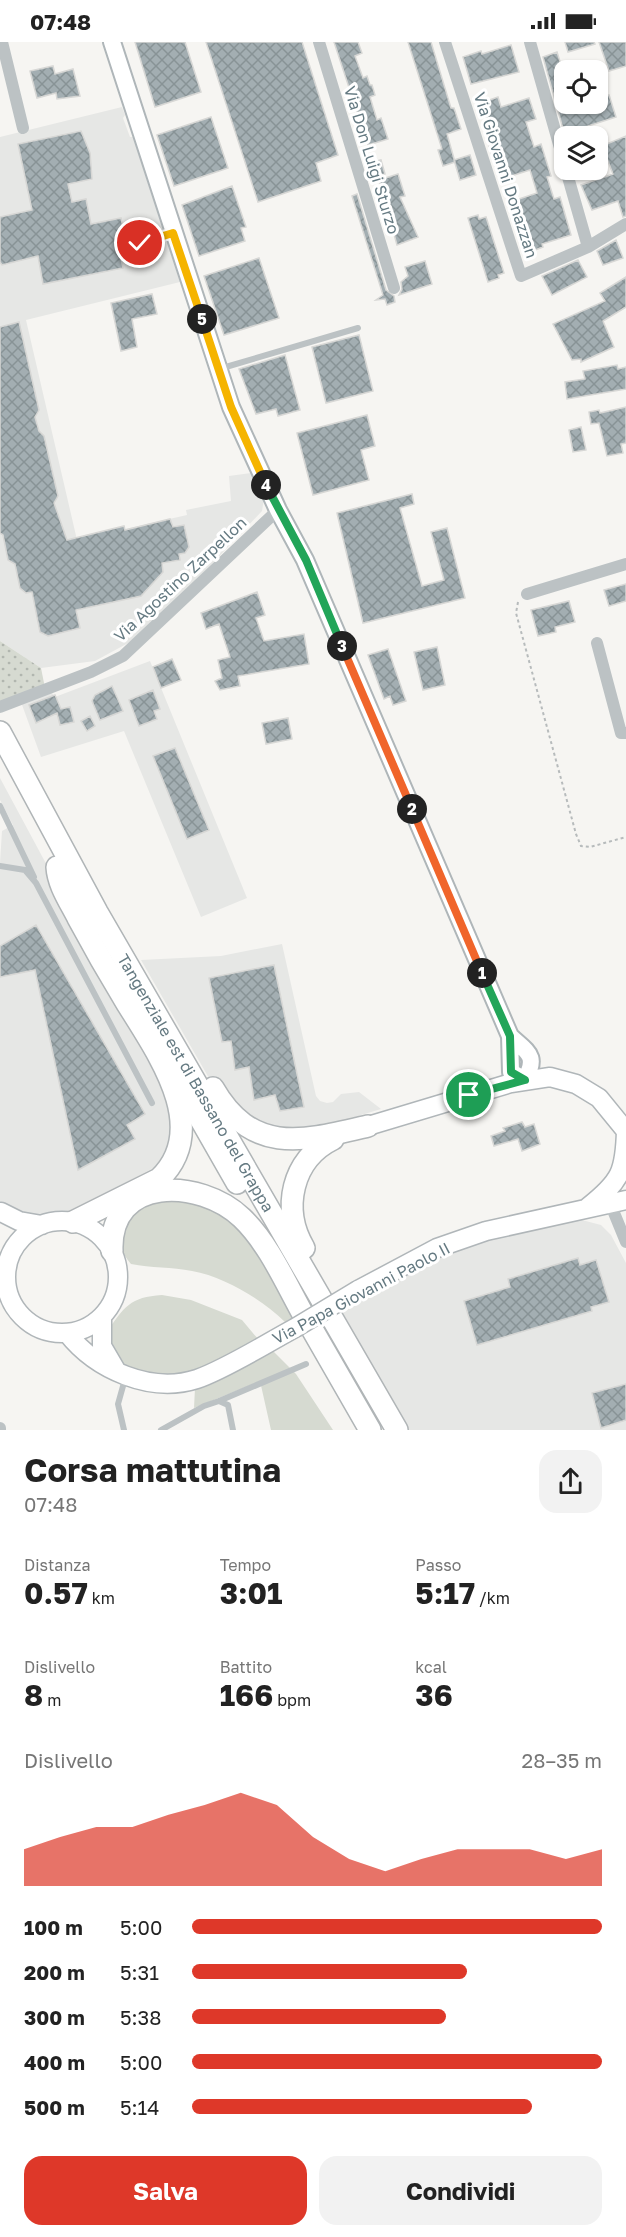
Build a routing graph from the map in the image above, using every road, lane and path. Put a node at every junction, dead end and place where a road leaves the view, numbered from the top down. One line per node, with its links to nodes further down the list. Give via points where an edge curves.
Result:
1 (2, 42): 7 (street)
2 (112, 42): 10 (street)
3 (320, 42): 13 (street, Via Don Luigi Sturzo)
4 (445, 42): 12 (street, Via Giovanni Donazzan, via 521,276)
5 (530, 42): 6 (street)
6 (554, 127)
7 (23, 128)
8 (569, 180): 12 (street)
9 (626, 224): 12 (street, Via Giovanni Donazzan)
10 (173, 233): 11 (lane); 15 (street)
11 (140, 243)
12 (588, 247)
13 (394, 288)
14 (358, 328): 15 (lane)
15 (219, 369): 16 (street, via 241,431)
16 (278, 510): 20 (street, Via Agostino Zarpellon, via 123,656); 30 (street, via 306,560 510,1036 511,1072)
17 (626, 564): 18 (street)
18 (527, 594): 25 (path, via 517,602 516,613 576,834 581,846 590,847)
19 (597, 643): 22 (street, via 621,734)
20 (0, 707)
21 (0, 732): 29 (highway, Tangenziale est di Bassano del Grappa)
22 (626, 733)
23 (0, 760): 27 (highway, Tangenziale est di Bassano del Grappa)
24 (0, 806): 28 (lane)
25 (626, 837)
26 (0, 866): 28 (lane, via 25,870)
27 (57, 867): 37 (highway, via 98,956 169,1075 180,1113 181,1137 168,1170 159,1179); 52 (highway, Tangenziale est di Bassano del Grappa)
28 (36, 884): 31 (lane)
29 (97, 912): 32 (highway, via 132,947 220,1101 238,1120 270,1137 287,1140 308,1140); 53 (highway, Tangenziale est di Bassano del Grappa)
30 (525, 1080): 32 (main road); 33 (main road, via 550,1077 576,1084 606,1104)
31 (152, 1103)
32 (368, 1126): 54 (highway, via 316,1150 302,1166 294,1185 292,1212 295,1231)
33 (626, 1131): 35 (main road, via 621,1176)
34 (618, 1202): 35 (main road, Via Papa Giovanni Paolo II); 39 (street)
35 (588, 1207): 43 (main road, Via Papa Giovanni Paolo II, bridge, via 486,1231 437,1248)
36 (1, 1211): 38 (main road, via 19,1221); 40 (main road, via 11,1230)
37 (74, 1222): 38 (main road); 41 (main road, via 96,1232)
38 (42, 1225): 40 (main road, via 26,1234)
39 (626, 1242)
40 (13, 1249): 44 (main road, via 6,1283 15,1307 33,1326)
41 (112, 1251): 42 (main road, via 118,1268 117,1290); 43 (highway, via 114,1221 137,1198 168,1191 204,1196 231,1209 252,1228)
42 (102, 1317): 44 (main road, via 80,1331); 46 (main road, via 102,1346)
43 (304, 1324): 46 (main road, Via Papa Giovanni Paolo II, via 198,1378 179,1383); 51 (highway)
44 (67, 1333): 46 (main road, Via Papa Giovanni Paolo II, via 76,1346)
45 (306, 1364): 47 (lane)
46 (121, 1375): 48 (lane, via 118,1404)
47 (219, 1401): 49 (lane); 50 (lane, via 228,1405)
48 (124, 1430)
49 (161, 1430)
50 (233, 1430)
51 (370, 1430)
52 (380, 1430)
53 (397, 1430)
54 (408, 1430)

